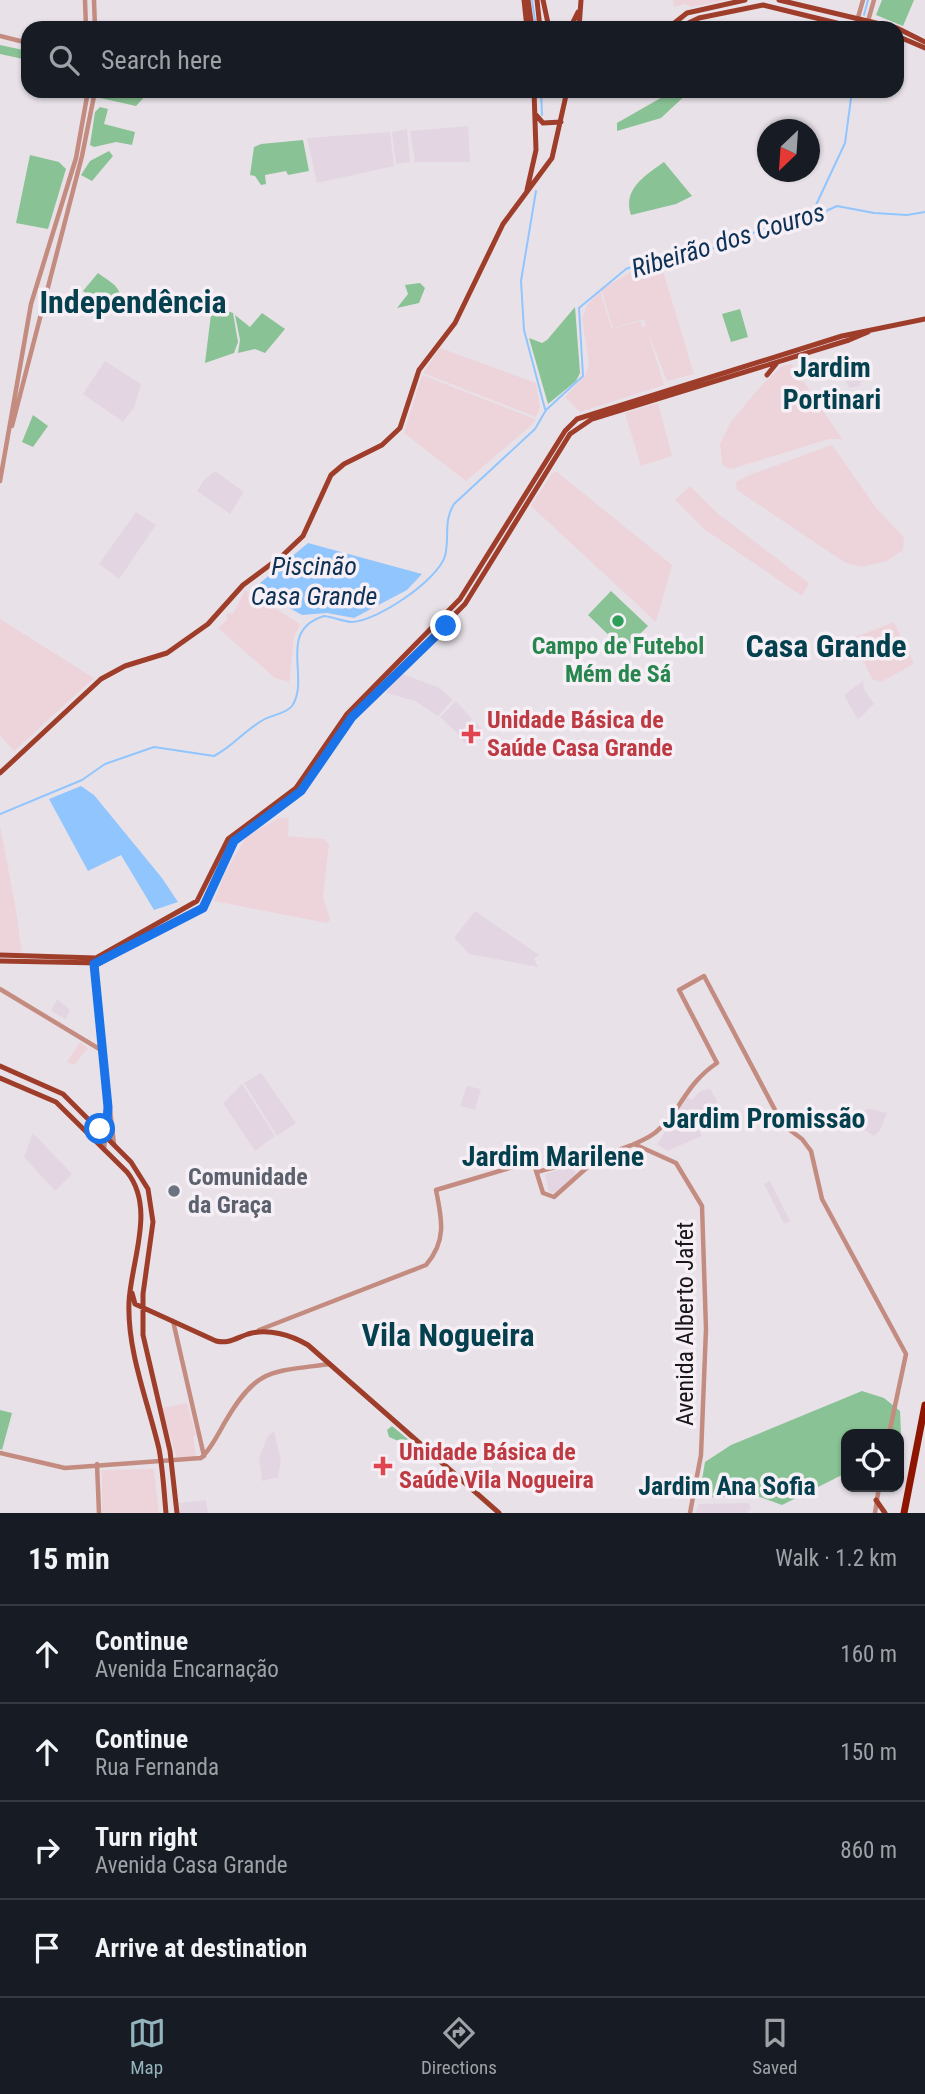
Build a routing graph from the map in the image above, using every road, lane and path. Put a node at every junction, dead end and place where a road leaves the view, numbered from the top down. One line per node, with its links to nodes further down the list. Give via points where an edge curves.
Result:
1 (85, 0): 12 (street)
2 (94, 0): 13 (street)
3 (526, 0): 14 (main road)
4 (537, 0): 15 (main road)
5 (543, 0): 16 (main road)
6 (745, 0): 19 (main road, via 688,13)
7 (779, 0): 11 (main road)
8 (863, 0): 11 (street)
9 (874, 0): 22 (street)
10 (581, 3): 17 (main road); 18 (main road)
11 (859, 20): 22 (main road)
12 (86, 21)
13 (95, 21)
14 (528, 21)
15 (539, 21)
16 (548, 21)
17 (573, 21)
18 (580, 21)
19 (677, 21)
20 (693, 21): 21 (main road, via 763,5)
21 (828, 21)
22 (869, 21)
23 (905, 31): 27 (main road)
24 (0, 36): 26 (street)
25 (904, 39): 28 (main road)
26 (21, 41)
27 (925, 41)
28 (925, 48)
29 (87, 98): 38 (street, via 76,158)
30 (94, 98): 39 (street)
31 (534, 98): 33 (main road)
32 (566, 98): 34 (main road)
33 (535, 112): 34 (main road, via 543,123); 35 (main road)
34 (561, 122): 36 (main road, via 554,153)
35 (536, 155): 36 (main road); 37 (main road)
36 (542, 176): 37 (main road)
37 (524, 196): 48 (main road, via 494,239 455,323 419,370 400,428 330,477 297,543 243,584 208,624 173,649 102,679)
38 (41, 265): 39 (street); 40 (street)
39 (52, 268): 41 (street)
40 (38, 276): 41 (street); 46 (street)
41 (49, 279): 46 (street)
42 (925, 319): 43 (main road)
43 (784, 357): 44 (main road); 49 (main road, via 591,413 572,424 460,599 347,713 296,788 228,839)
44 (777, 362): 45 (main road); 50 (main road, via 592,419 574,430 465,604 352,717 301,791 234,841)
45 (767, 375)
46 (7, 444): 47 (street)
47 (0, 481)
48 (0, 774)
49 (197, 901): 50 (main road); 51 (main road); 54 (main road)
50 (205, 902): 51 (main road)
51 (198, 911): 54 (main road, via 148,933 113,957)
52 (0, 955): 54 (main road)
53 (0, 961): 54 (main road)
54 (93, 961): 56 (street)
55 (0, 989): 57 (street)
56 (102, 1038): 57 (street); 58 (street)
57 (86, 1039): 58 (street)
58 (102, 1051): 63 (street)
59 (0, 1066): 61 (main road)
60 (0, 1078): 62 (main road)
61 (35, 1080): 62 (main road); 64 (main road, via 63,1094)
62 (40, 1093): 67 (main road, via 61,1106)
63 (108, 1107): 64 (street); 65 (street)
64 (106, 1135): 65 (main road); 67 (street)
65 (114, 1144): 71 (main road, via 142,1177 153,1208)
66 (633, 1144): 68 (street); 76 (street, via 659,1129 698,1077 718,1063 679,990 704,976 784,1126 810,1150 822,1199 903,1349 906,1360); 88 (street, Avenida Alberto Jafet, via 676,1163 702,1206 707,1318 701,1455)
67 (104, 1149): 70 (main road, via 129,1175 140,1203)
68 (604, 1152): 69 (street); 69 (street, via 556,1196 543,1194)
69 (537, 1172): 73 (street, via 533,1161 436,1190 443,1224 436,1254 426,1265)
70 (131, 1283): 71 (main road, via 133,1301); 80 (main road, via 131,1332)
71 (141, 1307): 72 (main road); 79 (main road, via 145,1352)
72 (173, 1321): 73 (main road, via 221,1342); 78 (street)
73 (251, 1333): 74 (main road, via 288,1336)
74 (331, 1364): 78 (street, via 278,1371 256,1379 237,1400); 87 (main road)
75 (925, 1405): 91 (highway)
76 (890, 1429)
77 (0, 1453): 81 (street, via 65,1468)
78 (204, 1457): 79 (street)
79 (172, 1462): 80 (street); 86 (main road)
80 (161, 1463): 81 (street); 85 (main road)
81 (97, 1464): 84 (street)
82 (878, 1492): 83 (street)
83 (876, 1500): 89 (street); 90 (main road)
84 (99, 1513)
85 (166, 1513)
86 (177, 1513)
87 (499, 1513)
88 (690, 1513)
89 (875, 1513)
90 (885, 1513)
91 (904, 1513)

